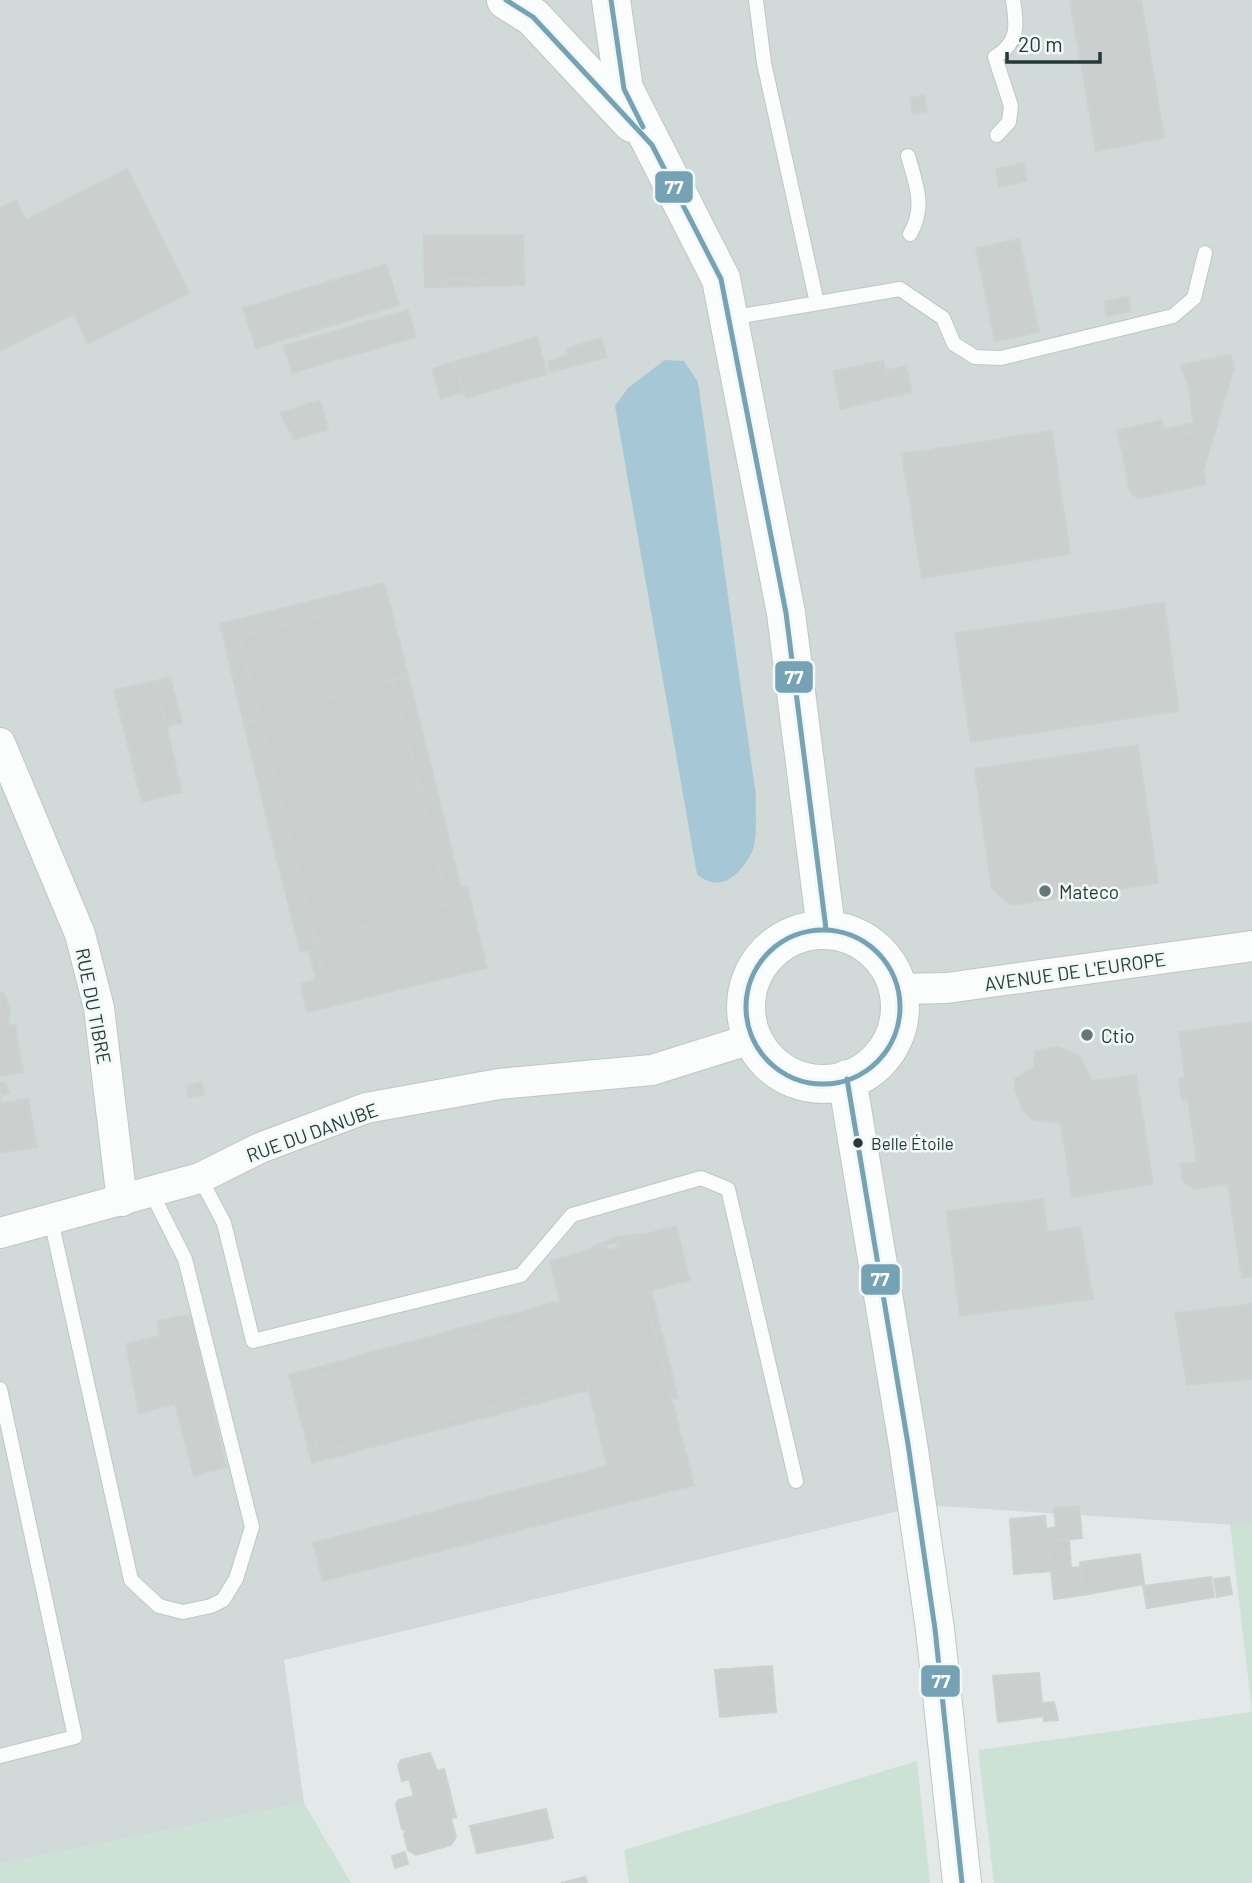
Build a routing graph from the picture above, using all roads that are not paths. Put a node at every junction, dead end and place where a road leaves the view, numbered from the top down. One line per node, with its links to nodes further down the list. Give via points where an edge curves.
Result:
1 (506, 0): 6 (main road, via 533,17)
2 (611, 0): 6 (main road, via 624,89)
3 (756, 0): 10 (lane, via 764,63)
4 (1013, 0): 5 (lane, via 1016,37 995,57 1011,106 1009,122)
5 (997, 135)
6 (652, 145): 11 (main road, via 721,279)
7 (908, 156): 8 (lane, via 920,201 919,219)
8 (910, 234)
9 (1205, 253): 10 (lane, via 1194,298 1173,316 1001,358 975,357 954,344 943,318 900,289)
10 (817, 303): 11 (lane)
11 (729, 318): 13 (main road, via 786,613)
12 (0, 743): 20 (street, RUE DU TIBRE, via 80,934 99,1008)
13 (826, 929): 15 (main road, via 866,942 885,960); 16 (main road, via 792,936 771,950 755,969 747,993 747,1018)
14 (1252, 946): 15 (street, AVENUE DE L'EUROPE, via 947,988)
15 (898, 989): 17 (main road, via 901,1012 894,1040 877,1064)
16 (754, 1038): 17 (main road, via 768,1061 785,1074 830,1084); 18 (street, RUE DU DANUBE, via 652,1070 499,1084 366,1108 260,1148)
17 (847, 1079): 26 (main road, via 928,1576)
18 (200, 1178): 19 (street, RUE DU DANUBE); 24 (lane, via 224,1223 253,1341 521,1275 572,1214 701,1178 728,1189)
19 (151, 1192): 20 (street, RUE DU DANUBE); 21 (lane, via 185,1259 252,1527 236,1578 223,1600 211,1606 183,1612 159,1606 131,1580)
20 (122, 1201): 21 (street, RUE DU DANUBE)
21 (51, 1220): 22 (street, RUE DU DANUBE)
22 (0, 1233)
23 (0, 1390): 25 (lane, via 75,1737)
24 (796, 1481)
25 (0, 1756)
26 (962, 1883)

